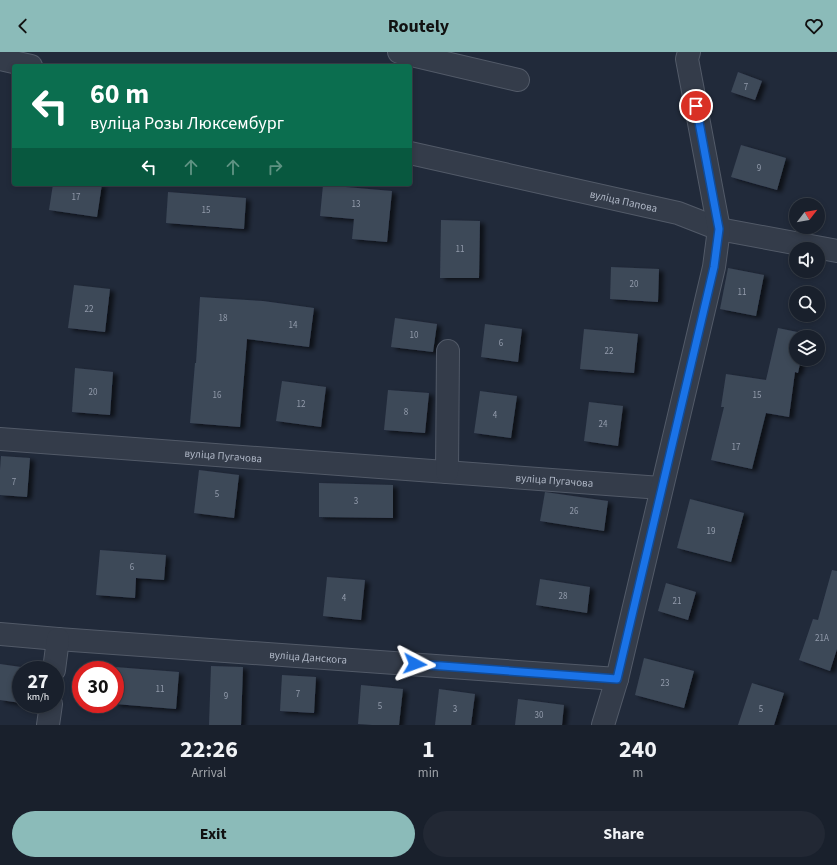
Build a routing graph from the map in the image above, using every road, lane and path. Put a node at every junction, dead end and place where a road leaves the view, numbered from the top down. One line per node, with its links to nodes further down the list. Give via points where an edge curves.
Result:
1 (399, 52): 5 (street); 6 (street)
2 (689, 52): 8 (street, via 687,59)
3 (0, 59): 4 (street)
4 (22, 64)
5 (396, 64)
6 (518, 80)
7 (412, 153): 8 (street, вуліца Папова, via 678,213)
8 (719, 229): 9 (street, вуліца Папова); 13 (street, via 714,267)
9 (837, 251)
10 (448, 351): 12 (street)
11 (0, 439): 12 (street, вуліца Пугачова)
12 (447, 472): 13 (street, вуліца Пугачова)
13 (661, 488): 17 (street)
14 (0, 634): 15 (street, вуліца Данскога)
15 (58, 639): 16 (street); 17 (street, вуліца Данскога)
16 (55, 661)
17 (617, 679): 20 (street)
18 (50, 713): 19 (street)
19 (48, 725)
20 (603, 725)

